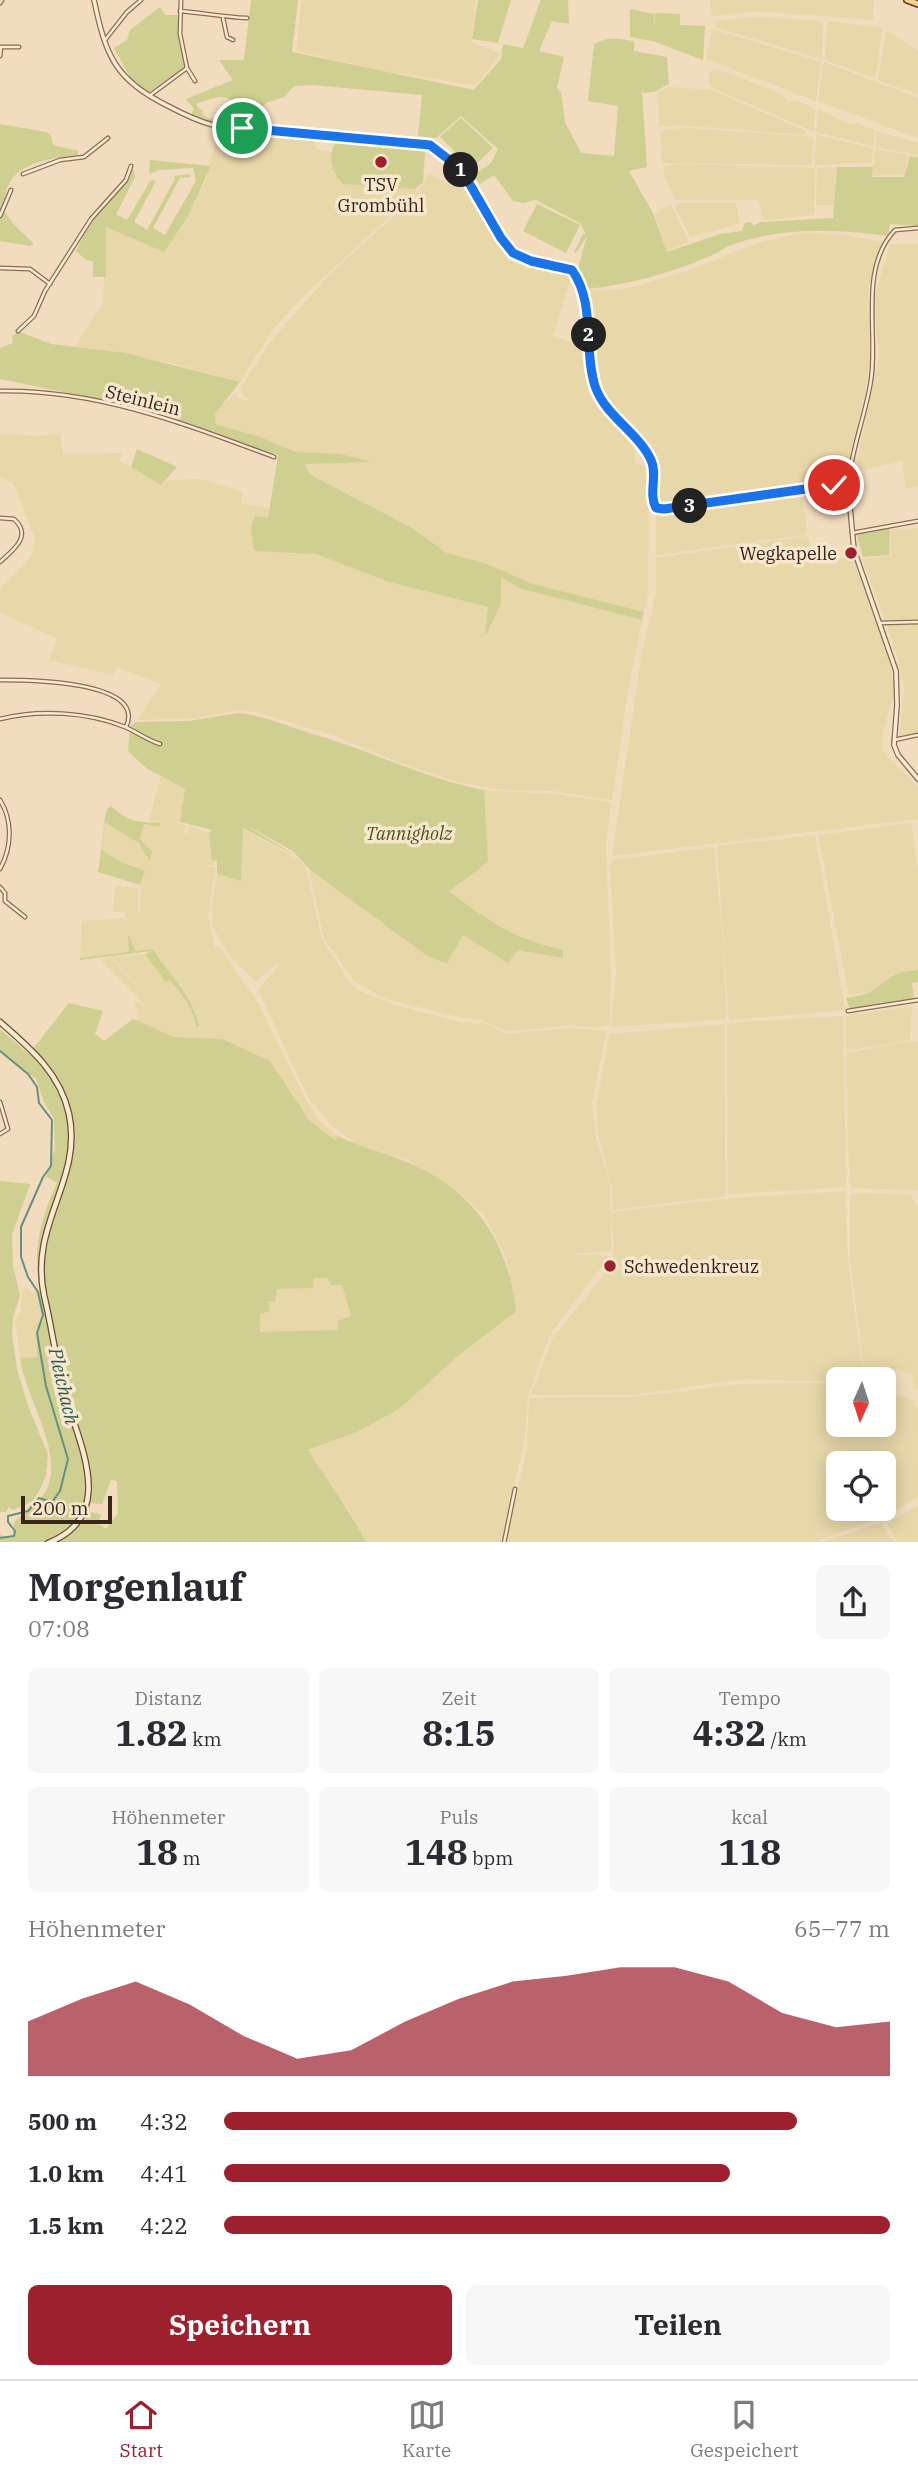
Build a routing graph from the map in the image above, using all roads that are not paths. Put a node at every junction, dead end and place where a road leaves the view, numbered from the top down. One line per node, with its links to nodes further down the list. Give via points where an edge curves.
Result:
1 (94, 0): 11 (street)
2 (141, 0): 11 (street)
3 (181, 0): 6 (street)
4 (907, 0): 5 (main road)
5 (917, 1)
6 (180, 11): 7 (street); 16 (street)
7 (223, 18): 8 (street); 9 (street)
8 (247, 18)
9 (227, 37): 10 (street); 12 (street)
10 (222, 39)
11 (105, 40): 18 (street, via 126,80)
12 (233, 40)
13 (1, 47): 14 (street); 15 (street)
14 (19, 47)
15 (0, 56)
16 (187, 68): 17 (street); 18 (street)
17 (195, 81)
18 (149, 96): 30 (street, via 213,125 430,145 461,169 506,246 520,258 575,272 586,311 594,384 607,407 650,458 656,508)
19 (108, 138): 21 (street, via 84,157 60,160)
20 (131, 166): 26 (street, via 126,180 91,219)
21 (23, 174)
22 (11, 190): 23 (street)
23 (1, 215)
24 (918, 228): 30 (street, via 895,230 879,262 872,291 871,384)
25 (0, 268): 26 (street, via 30,269)
26 (50, 284): 27 (street, via 34,316)
27 (18, 331)
28 (0, 391): 29 (street, Steinlein, via 131,407)
29 (274, 457)
30 (848, 485): 33 (street)
31 (0, 518): 34 (street, via 16,520 22,536)
32 (918, 521): 33 (street)
33 (851, 533): 36 (street)
34 (0, 562)
35 (918, 622): 36 (street)
36 (880, 623): 41 (street, via 896,671)
37 (0, 680): 39 (street, via 100,690 122,702 128,710)
38 (0, 719): 39 (street, via 25,714 67,715)
39 (127, 725): 42 (street)
40 (918, 736): 41 (street)
41 (894, 740): 43 (street, via 898,755)
42 (160, 744)
43 (918, 779)
44 (0, 800): 45 (street, via 10,833)
45 (0, 869)
46 (0, 887): 47 (street, via 5,901)
47 (25, 917)
48 (918, 1000): 49 (street)
49 (848, 1012)
50 (0, 1022): 54 (main road, via 41,1058 55,1078 71,1126 69,1166 45,1231 41,1273 63,1386 85,1453 89,1481 79,1518 65,1534)
51 (0, 1102): 52 (street, via 8,1129)
52 (0, 1134)
53 (515, 1489): 55 (street)
54 (48, 1542)
55 (504, 1542)

